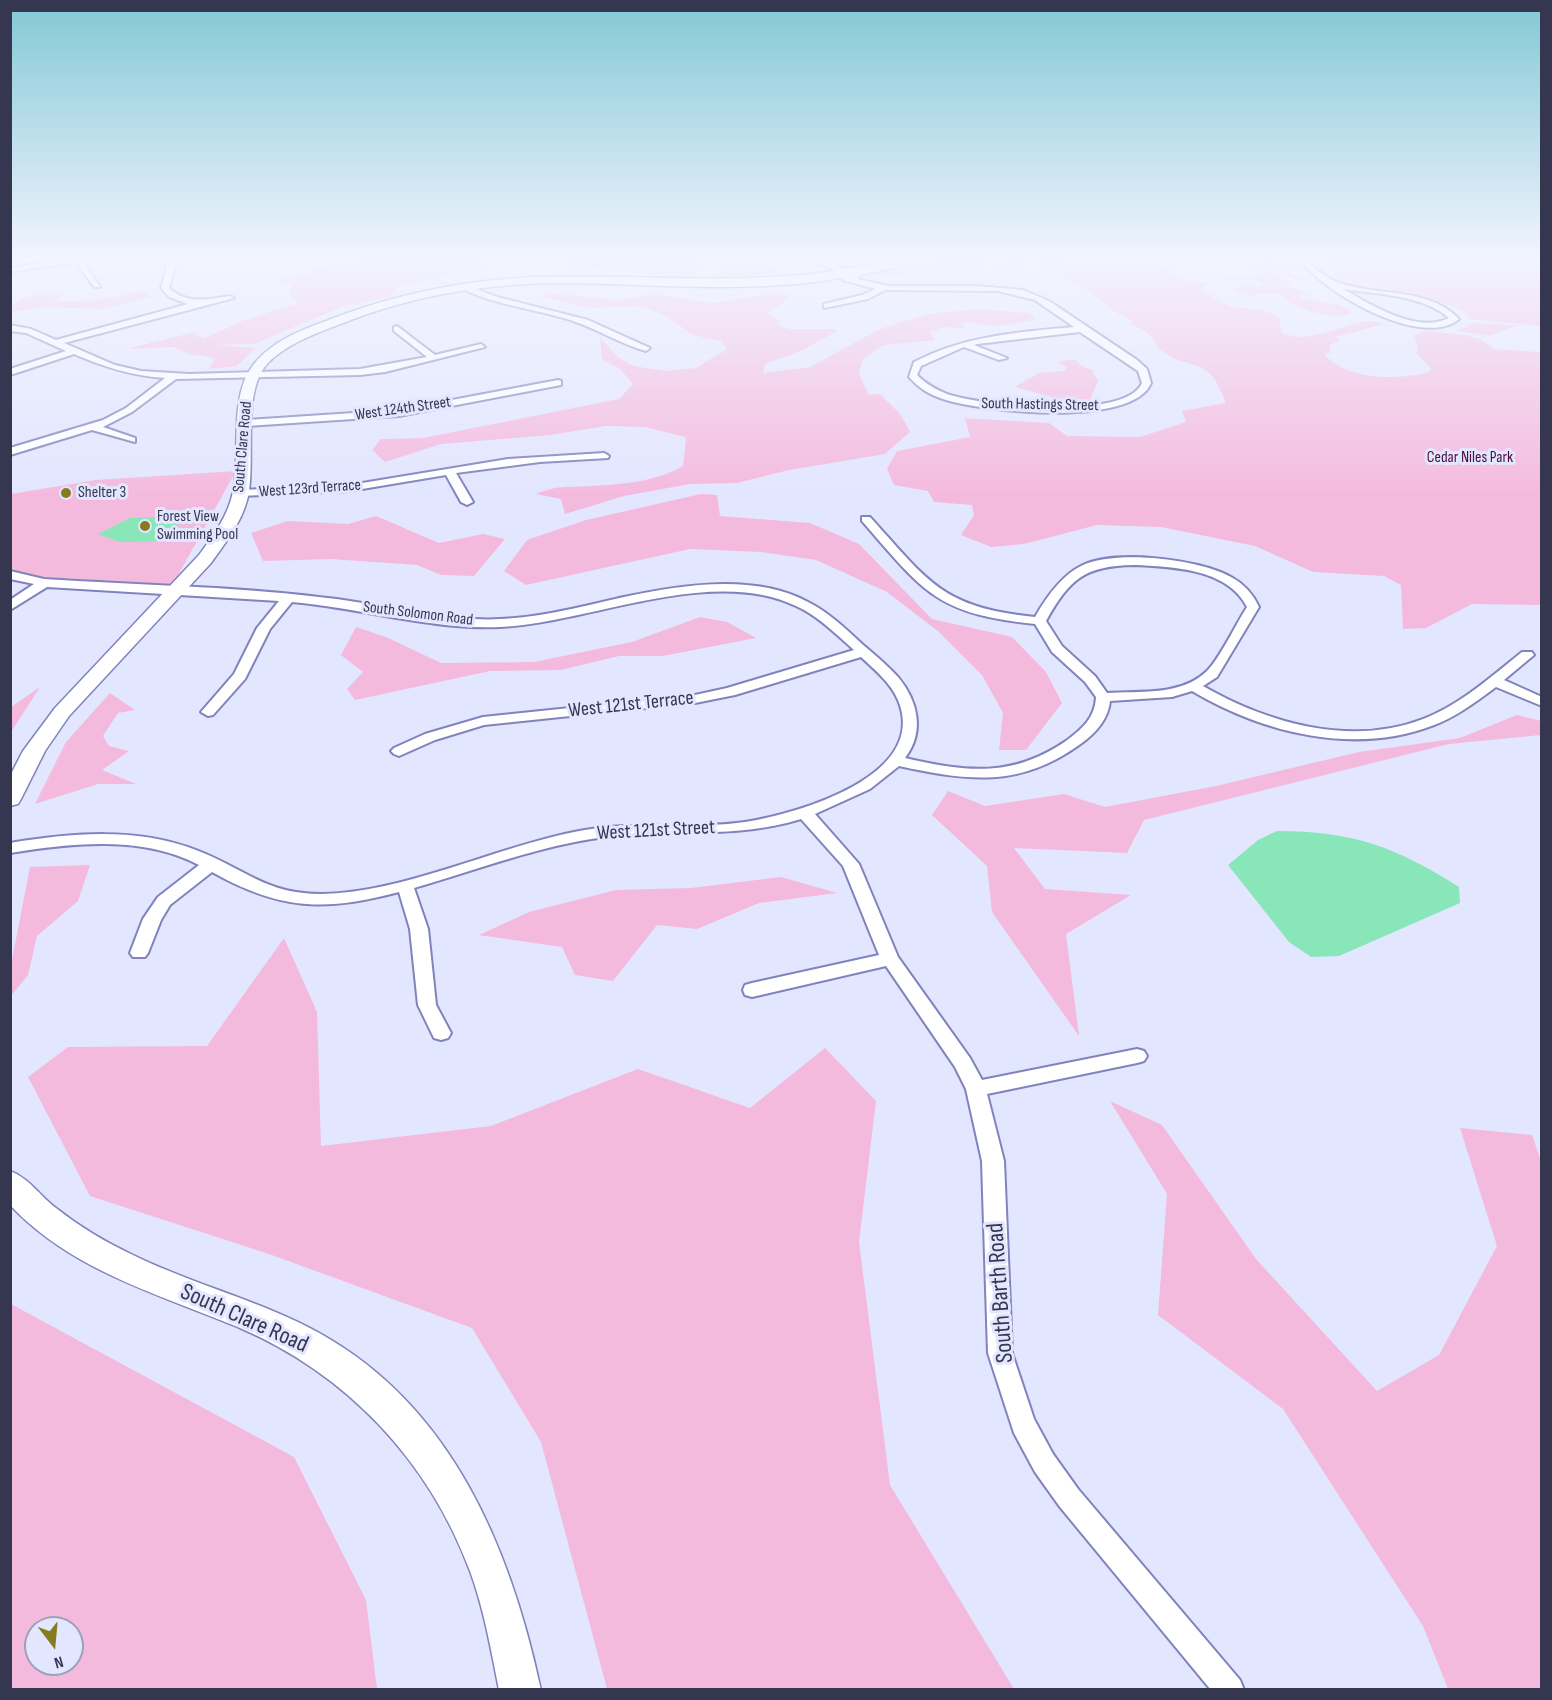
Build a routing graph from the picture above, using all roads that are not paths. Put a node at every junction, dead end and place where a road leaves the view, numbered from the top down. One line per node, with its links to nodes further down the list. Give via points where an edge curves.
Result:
1 (37, 337): 8 (street)
2 (75, 337): 8 (street)
3 (298, 337): 16 (street, South Clare Road, via 268,356)
4 (408, 337): 13 (street)
5 (615, 337): 11 (street)
6 (997, 337): 9 (street, South Hastings Street)
7 (1094, 337): 9 (street, South Hastings Street, via 1143,370 1146,381 1140,394 1127,402 1095,408 989,405 946,398 915,381 912,375 917,364)
8 (54, 343): 12 (street)
9 (966, 345): 14 (street)
10 (481, 347): 13 (street)
11 (646, 348)
12 (74, 351): 15 (street); 17 (street, via 126,371)
13 (434, 358): 16 (street, via 360,372)
14 (1002, 358)
15 (10, 372)
16 (252, 375): 17 (street); 19 (street, South Clare Road, via 247,392)
17 (173, 377): 20 (street, via 129,410)
18 (558, 382): 19 (street, West 124th Street, via 399,413)
19 (247, 423): 25 (street, South Clare Road)
20 (94, 427): 21 (street); 22 (street)
21 (131, 440)
22 (10, 452)
23 (604, 456): 24 (street, West 123rd Terrace, via 539,458)
24 (449, 470): 25 (street, West 123rd Terrace, via 350,488); 26 (street)
25 (241, 494): 30 (street, South Clare Road, via 219,540)
26 (467, 502)
27 (866, 519): 33 (street, via 926,584 953,603 998,617)
28 (10, 575): 29 (street, South Solomon Road)
29 (44, 584): 30 (street, South Solomon Road); 32 (street)
30 (174, 591): 31 (street, South Solomon Road); 43 (street, South Clare Road, via 62,712 34,751)
31 (288, 598): 34 (street, South Solomon Road, via 497,624 531,621 672,592 708,588 747,590 802,604); 40 (street, via 264,628 240,676)
32 (10, 606)
33 (1039, 621): 37 (street, via 1074,577 1087,567 1102,563 1155,563 1219,576 1238,587 1253,607 1212,674); 38 (street, via 1057,649 1090,679)
34 (862, 652): 41 (street, West 121st Terrace, via 695,699 483,721 430,736); 42 (street, via 886,673 905,698 911,723)
35 (1527, 655): 36 (street)
36 (1495, 681): 37 (street, via 1430,721 1382,733 1347,735 1262,719); 39 (street)
37 (1193, 686): 38 (street, via 1172,693)
38 (1103, 697): 42 (street, via 1104,707 1097,720 1058,755 1024,769 1001,774 952,773)
39 (1542, 702)
40 (208, 712)
41 (399, 751)
42 (901, 756): 44 (street, West 121st Street, via 874,781)
43 (10, 799)
44 (803, 812): 47 (street, West 121st Street, via 742,827 599,832); 49 (street, South Barth Road, via 852,864)
45 (10, 848): 46 (street, West 121st Street, via 105,839 145,841 169,846)
46 (211, 864): 47 (street, West 121st Street, via 281,896 311,899 365,895); 48 (street, via 164,901 152,919)
47 (405, 885): 51 (street, via 419,929 427,1005)
48 (139, 953)
49 (890, 959): 50 (street); 53 (street, South Barth Road, via 963,1063)
50 (752, 990)
51 (441, 1033)
52 (1137, 1056): 53 (street)
53 (976, 1089): 56 (street, South Barth Road, via 993,1161 1000,1353 1023,1424 1069,1498)
54 (10, 1184): 55 (street, South Clare Road, via 50,1223 92,1249 133,1271 297,1339 367,1386 429,1453 478,1537 512,1642)
55 (520, 1689)
56 (1230, 1689)

